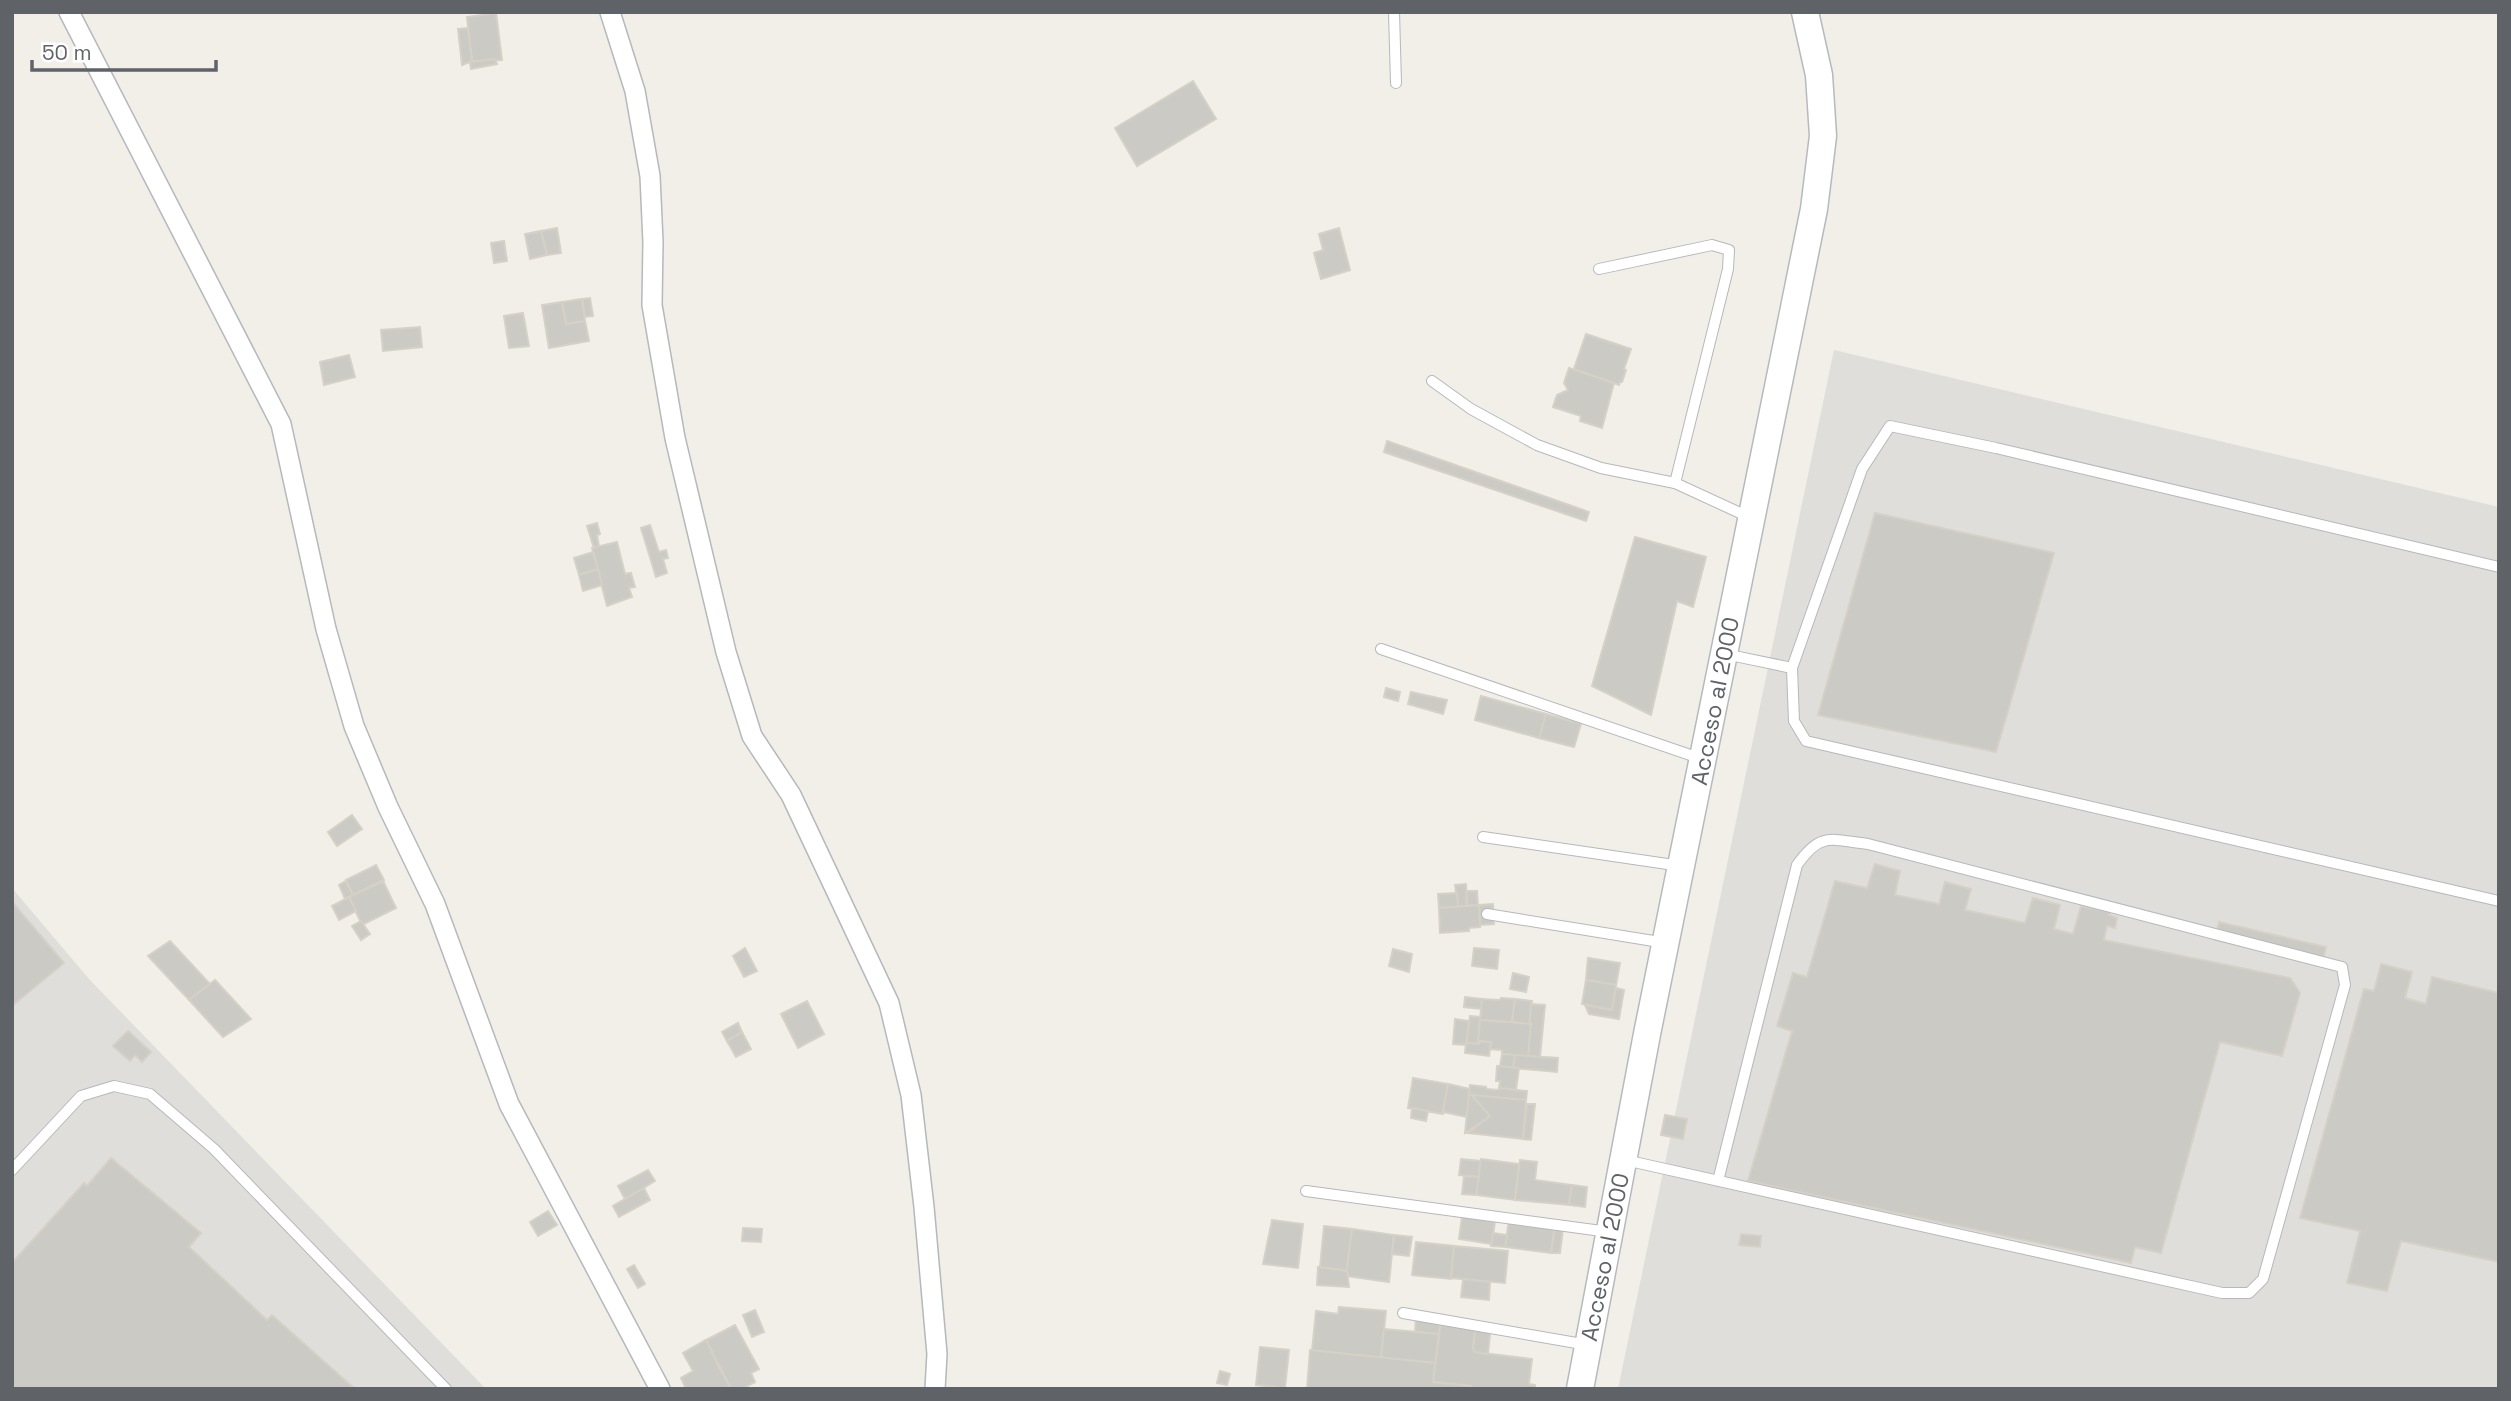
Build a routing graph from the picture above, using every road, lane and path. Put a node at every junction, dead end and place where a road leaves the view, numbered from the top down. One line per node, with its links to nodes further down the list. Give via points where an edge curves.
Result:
1 (69, 12): 28 (street, via 281,424 326,629 354,726 456,954 509,1104)
2 (610, 12): 29 (street, via 635,91 650,176 652,305 675,439 726,652 752,736 791,794 889,1003 911,1095 937,1354)
3 (1394, 12): 5 (lane)
4 (1805, 12): 9 (street, Acceso al 2000, via 1819,75 1823,135 1814,209)
5 (1396, 83)
6 (1599, 269): 8 (lane, via 1712,245 1729,250)
7 (1432, 381): 8 (lane, via 1471,409 1537,444 1601,468)
8 (1675, 483): 9 (lane)
9 (1752, 518): 12 (street, Acceso al 2000)
10 (2499, 568): 13 (lane, via 1890,426 1863,469)
11 (1381, 649): 14 (lane)
12 (1724, 654): 13 (lane); 14 (street, Acceso al 2000)
13 (1792, 668): 17 (lane, via 1794,721 1806,741)
14 (1703, 759): 16 (street, Acceso al 2000)
15 (1483, 837): 16 (lane)
16 (1681, 866): 19 (street, Acceso al 2000)
17 (2499, 901)
18 (1487, 914): 19 (lane)
19 (1666, 943): 20 (street, Acceso al 2000)
20 (1624, 1159): 22 (lane); 24 (street, Acceso al 2000)
21 (12, 1170): 27 (lane, via 81,1096 114,1086 150,1094 214,1149)
22 (1718, 1181): 22 (lane, via 2222,1293 2249,1293 2263,1279 2345,985 2342,967 1868,844 1827,840 1810,847 1797,865)
23 (1306, 1191): 24 (lane)
24 (1610, 1232): 26 (street, Acceso al 2000)
25 (1403, 1313): 26 (lane)
26 (1588, 1345): 30 (street, Acceso al 2000)
27 (446, 1389)
28 (660, 1389)
29 (935, 1389)
30 (1580, 1389)

